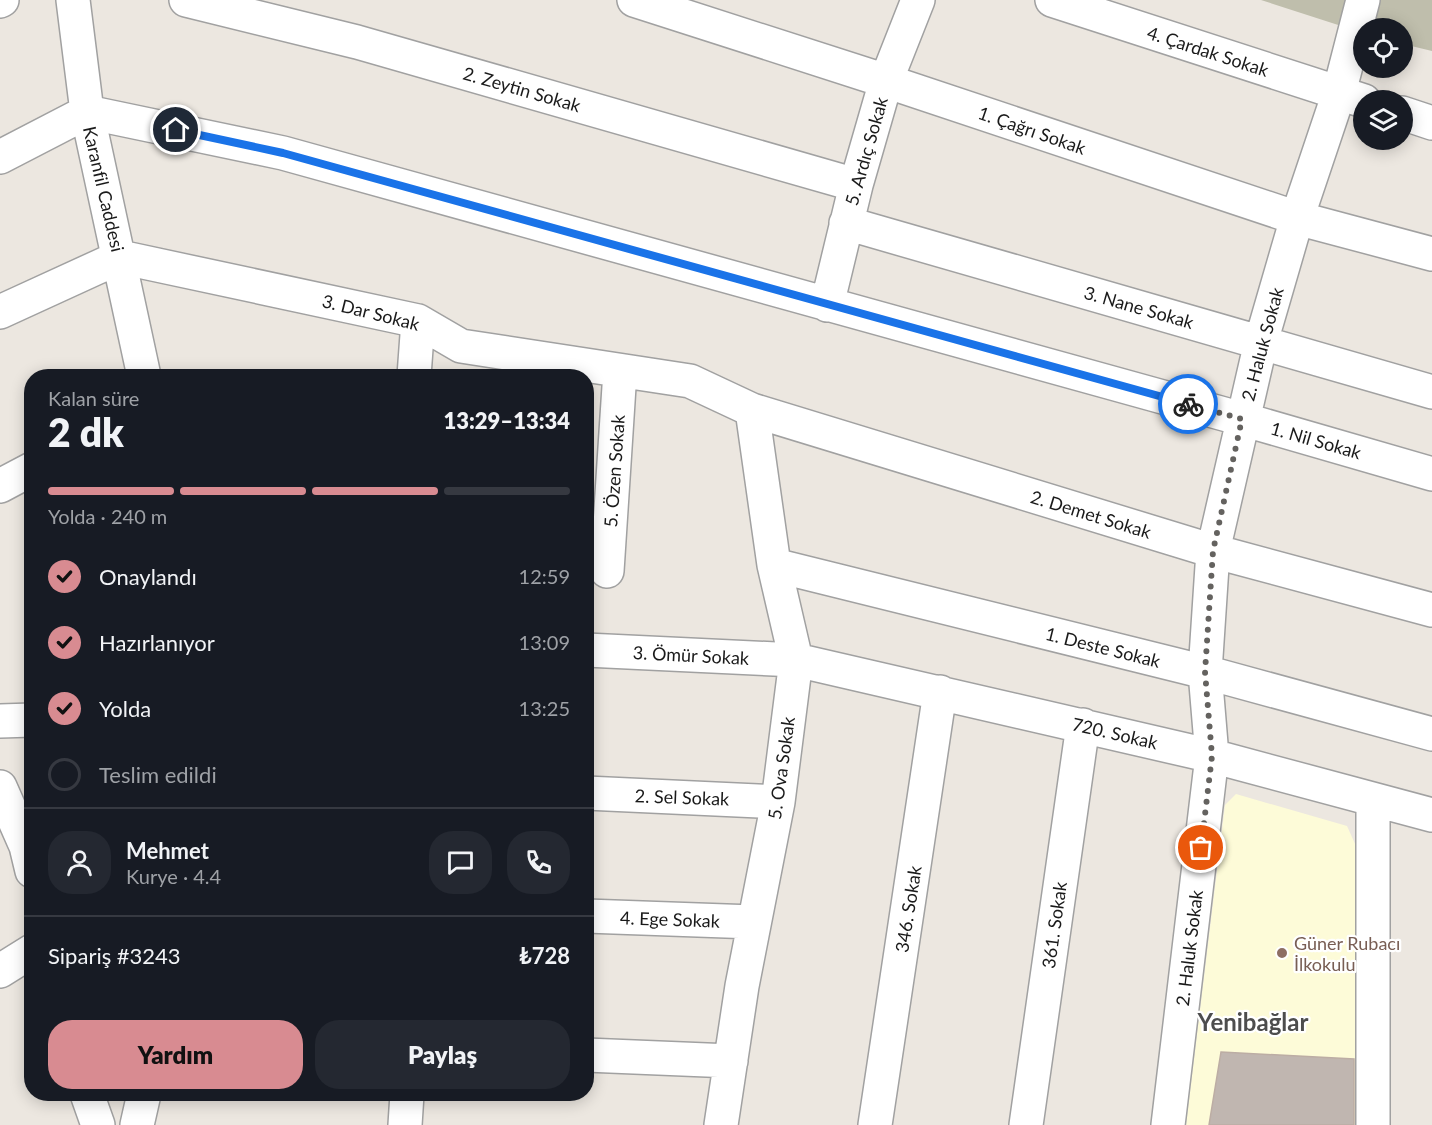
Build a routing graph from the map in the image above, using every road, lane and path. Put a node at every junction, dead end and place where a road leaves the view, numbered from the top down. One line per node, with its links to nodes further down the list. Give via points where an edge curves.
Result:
1 (73, 0): 9 (street, Karanfil Caddesi)
2 (186, 0): 13 (street, 2. Zeytin Sokak, via 357,42)
3 (634, 0): 7 (street, 1. Çağrı Sokak)
4 (918, 0): 7 (street, 5. Ardıç Sokak)
5 (1052, 0): 8 (street, 4. Çardak Sokak)
6 (1363, 0): 8 (street, 2. Haluk Sokak)
7 (886, 81): 13 (street, 5. Ardıç Sokak); 14 (street, 1. Çağrı Sokak)
8 (1351, 97): 14 (street, 2. Haluk Sokak)
9 (87, 112): 12 (street); 17 (street, Karanfil Caddesi); 18 (street, 1. Nil Sokak, via 283,153)
10 (1413, 117): 11 (street)
11 (1432, 123)
12 (0, 157)
13 (856, 185): 15 (street, 5. Ardıç Sokak)
14 (1297, 218): 16 (street, 1. Çağrı Sokak); 21 (street, 2. Haluk Sokak)
15 (846, 223): 18 (street, 5. Ardıç Sokak); 21 (street, 3. Nane Sokak)
16 (1432, 254)
17 (120, 256): 19 (street); 20 (street, 3. Dar Sokak); 22 (street, Karanfil Caddesi)
18 (827, 305): 27 (street, 1. Nil Sokak)
19 (0, 312)
20 (418, 321): 23 (street); 24 (street, 3. Dar Sokak, via 461,346)
21 (1261, 342): 25 (street, 3. Nane Sokak); 27 (street, 2. Haluk Sokak)
22 (143, 369)
23 (415, 369)
24 (620, 371): 26 (street, 3. Dar Sokak, via 690,381); 33 (street, 5. Özen Sokak)
25 (1432, 392)
26 (752, 410): 31 (street, 2. Demet Sokak); 32 (street, 5. Ova Sokak)
27 (1242, 419): 29 (street, 1. Nil Sokak); 31 (street, 2. Haluk Sokak)
28 (24, 473): 30 (street)
29 (1432, 474)
30 (0, 486)
31 (1213, 551): 34 (street, 2. Demet Sokak); 37 (street, 2. Haluk Sokak)
32 (774, 565): 36 (street, 5. Ova Sokak); 37 (street, 1. Deste Sokak)
33 (607, 571)
34 (1432, 610)
35 (594, 650): 36 (street, 3. Ömür Sokak)
36 (796, 660): 38 (street, 720. Sokak); 47 (street, 5. Ova Sokak)
37 (1205, 672): 42 (street, 1. Deste Sokak); 43 (street, 2. Haluk Sokak)
38 (940, 692): 41 (street, 720. Sokak); 63 (street, 346. Sokak)
39 (24, 720): 40 (street)
40 (0, 721)
41 (1083, 725): 43 (street, 720. Sokak); 64 (street, 361. Sokak)
42 (1432, 734)
43 (1212, 756): 46 (street, 720. Sokak); 65 (street, 2. Haluk Sokak)
44 (1, 792): 49 (street)
45 (594, 793): 47 (street, 2. Sel Sokak)
46 (1373, 800): 48 (street, 720. Sokak); 66 (street)
47 (778, 802): 51 (street, 5. Ova Sokak)
48 (1432, 815)
49 (24, 842)
50 (594, 916): 51 (street, 4. Ege Sokak)
51 (754, 922): 55 (street, 5. Ova Sokak)
52 (24, 956): 53 (street)
53 (0, 971)
54 (594, 1055): 55 (street)
55 (731, 1061): 62 (street, 5. Ova Sokak)
56 (89, 1101): 59 (street)
57 (142, 1101): 60 (street)
58 (406, 1101): 61 (street)
59 (98, 1125)
60 (137, 1125)
61 (405, 1125)
62 (721, 1125)
63 (876, 1125)
64 (1026, 1125)
65 (1168, 1125)
66 (1373, 1125)

